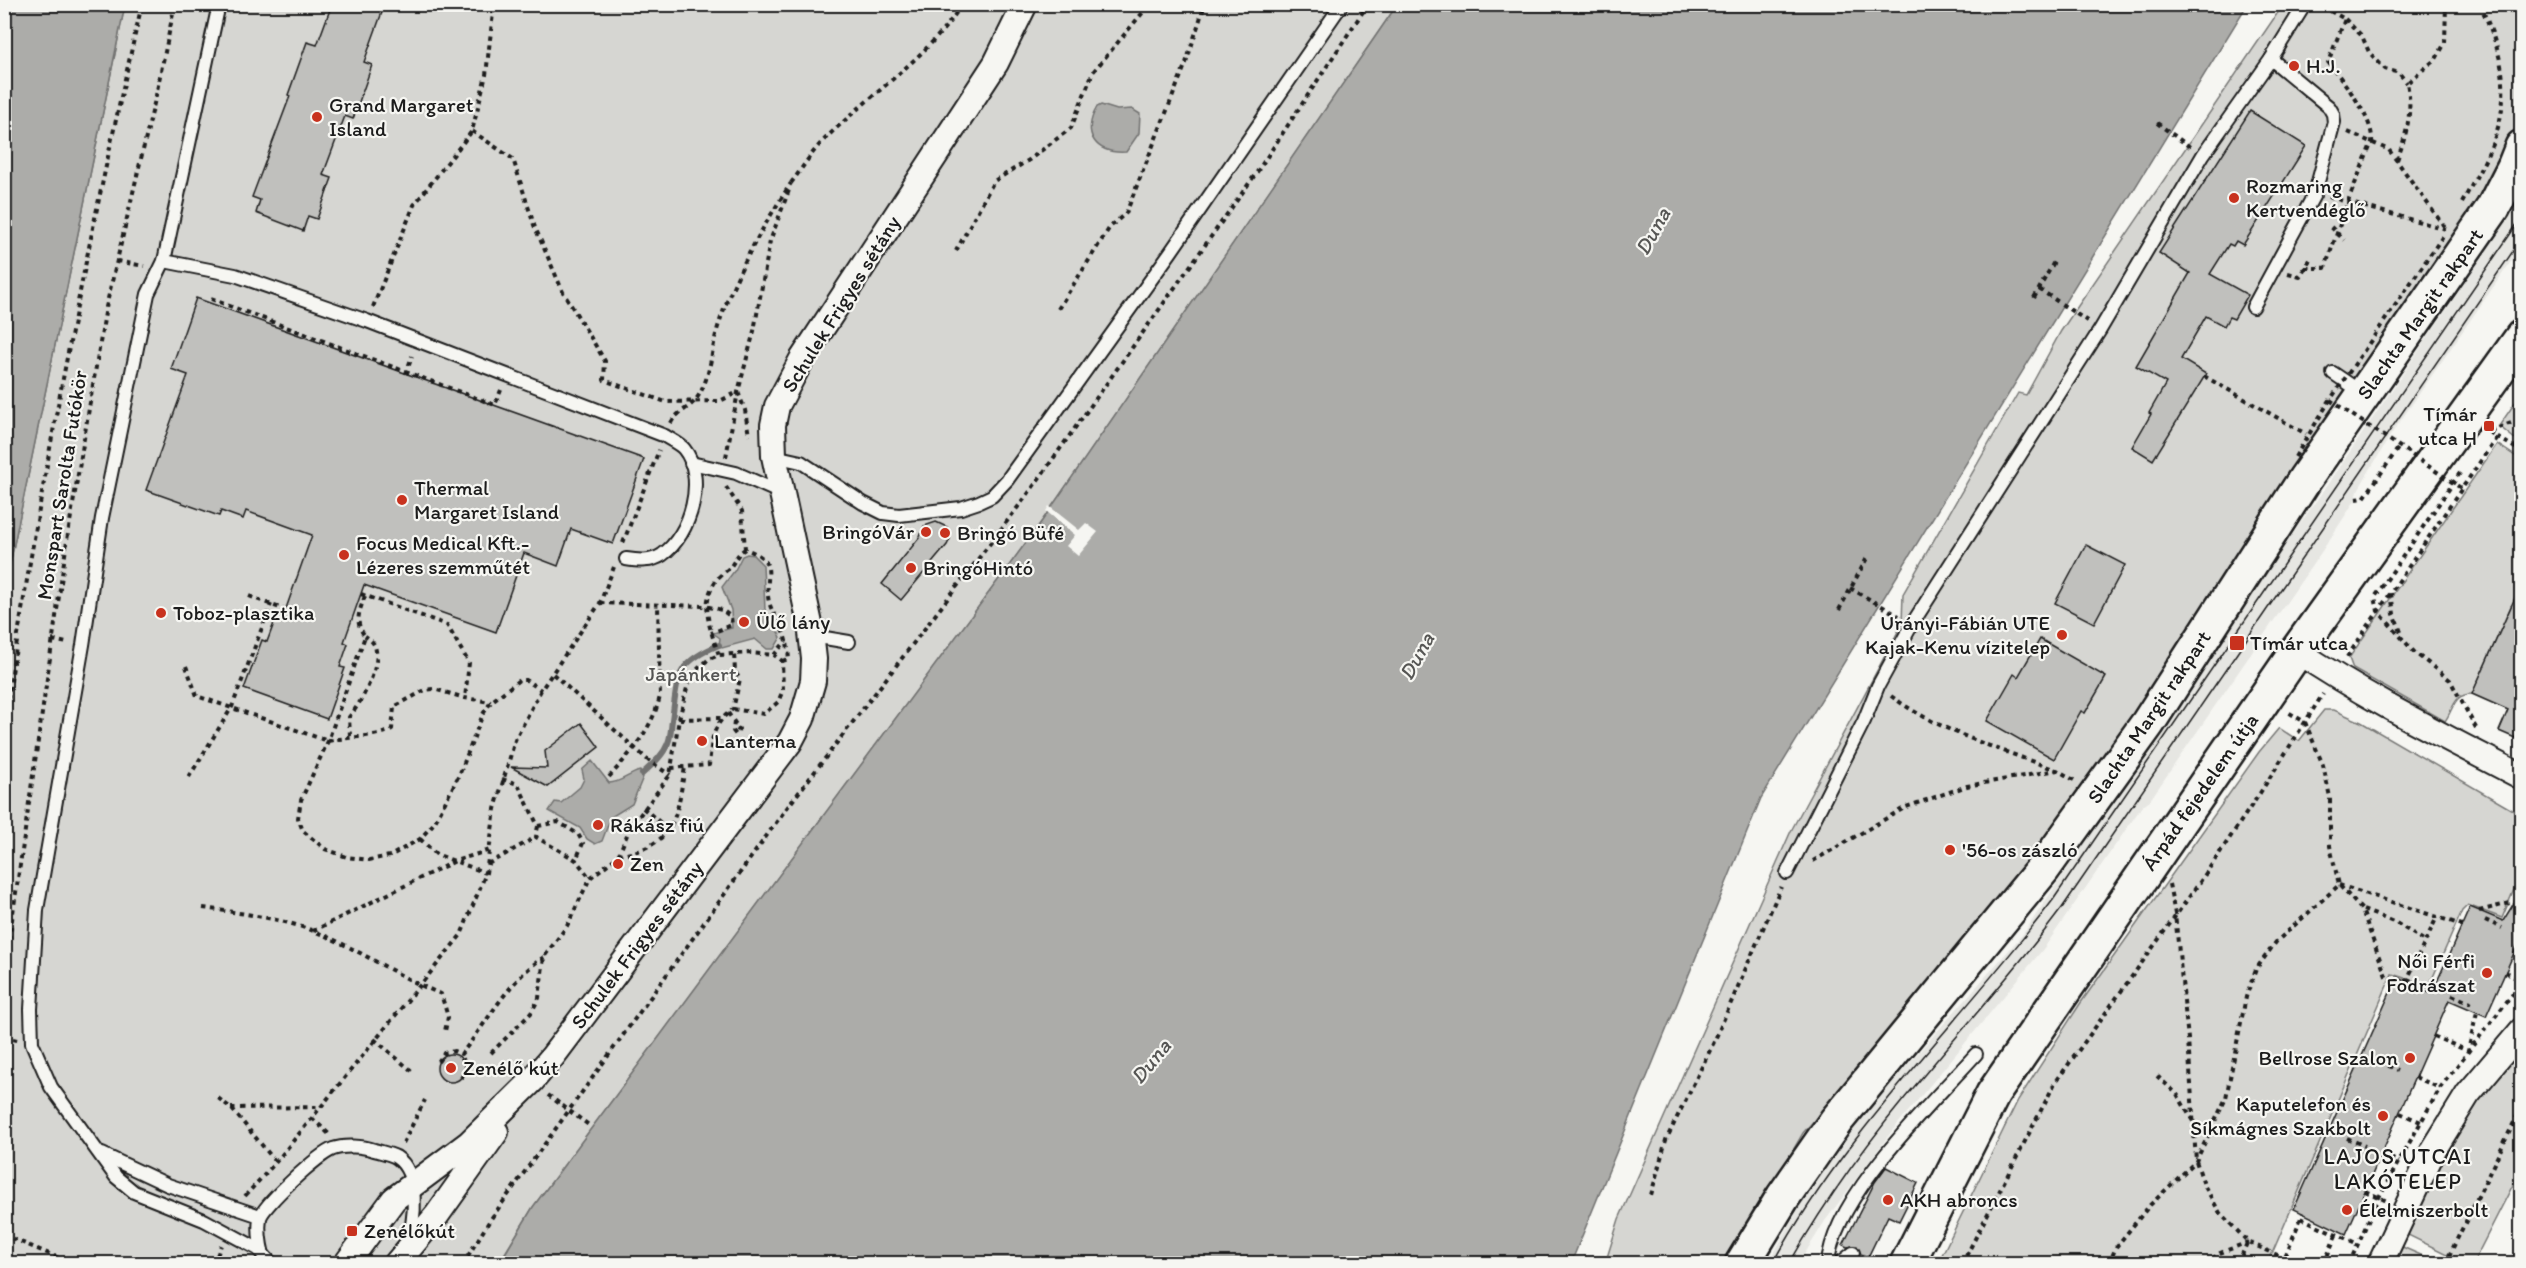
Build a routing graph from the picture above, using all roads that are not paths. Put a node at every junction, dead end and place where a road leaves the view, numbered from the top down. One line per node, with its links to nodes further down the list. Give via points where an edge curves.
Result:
1 (219, 4): 7 (lane)
2 (1025, 4): 12 (street, Schulek Frigyes sétány, via 996,63 794,373 772,425)
3 (1342, 4): 12 (lane, via 1170,253 1008,480 992,496 961,508 899,515 883,513 801,462)
4 (2305, 4): 5 (lane)
5 (2271, 59): 8 (lane, via 2329,107 2333,126 2315,193); 20 (lane, via 2203,156 2100,330 1912,624)
6 (2522, 147): 11 (main road, Slachta Margit rakpart, via 2493,207)
7 (161, 265): 13 (lane, via 235,275 367,321 665,436 684,449); 24 (lane, via 148,294 102,518 37,910 32,1043 51,1087)
8 (2253, 307)
9 (2522, 337): 18 (main road, Árpád fejedelem útja)
10 (2332, 373): 11 (lane)
11 (2364, 394): 31 (main road, Slachta Margit rakpart, via 2148,723 2043,869 1836,1120)
12 (774, 456): 14 (street, Schulek Frigyes sétány)
13 (691, 463): 14 (lane, via 724,469); 15 (lane, via 696,479 692,512 679,535 663,554 643,562)
14 (781, 493): 16 (street, Schulek Frigyes sétány)
15 (622, 555)
16 (813, 639): 17 (lane); 23 (street, Schulek Frigyes sétány, via 813,681 802,719 790,742)
17 (849, 642)
18 (2297, 651): 19 (street, via 2334,676); 34 (main road, Árpád fejedelem útja, via 1993,1094)
19 (2522, 777)
20 (1787, 873)
21 (2522, 1030): 35 (street, via 2462,1103 2434,1149)
22 (1976, 1054): 32 (lane, via 1872,1171 1835,1235)
23 (532, 1081): 25 (street, Schulek Frigyes sétány, via 469,1143); 29 (street, Schulek Frigyes sétány, via 437,1215)
24 (102, 1157): 26 (lane, via 168,1185); 28 (lane, via 116,1177 134,1192 204,1220 258,1249)
25 (413, 1183): 26 (lane, via 396,1157 365,1147 334,1148 291,1181); 29 (lane, via 408,1240); 30 (street, Schulek Frigyes sétány, via 394,1199)
26 (260, 1216): 28 (lane, via 259,1241)
27 (1853, 1253): 33 (lane)
28 (268, 1259)
29 (397, 1262)
30 (346, 1263)
31 (1742, 1263)
32 (1828, 1263)
33 (1839, 1263)
34 (1907, 1263)
35 (2380, 1263)

